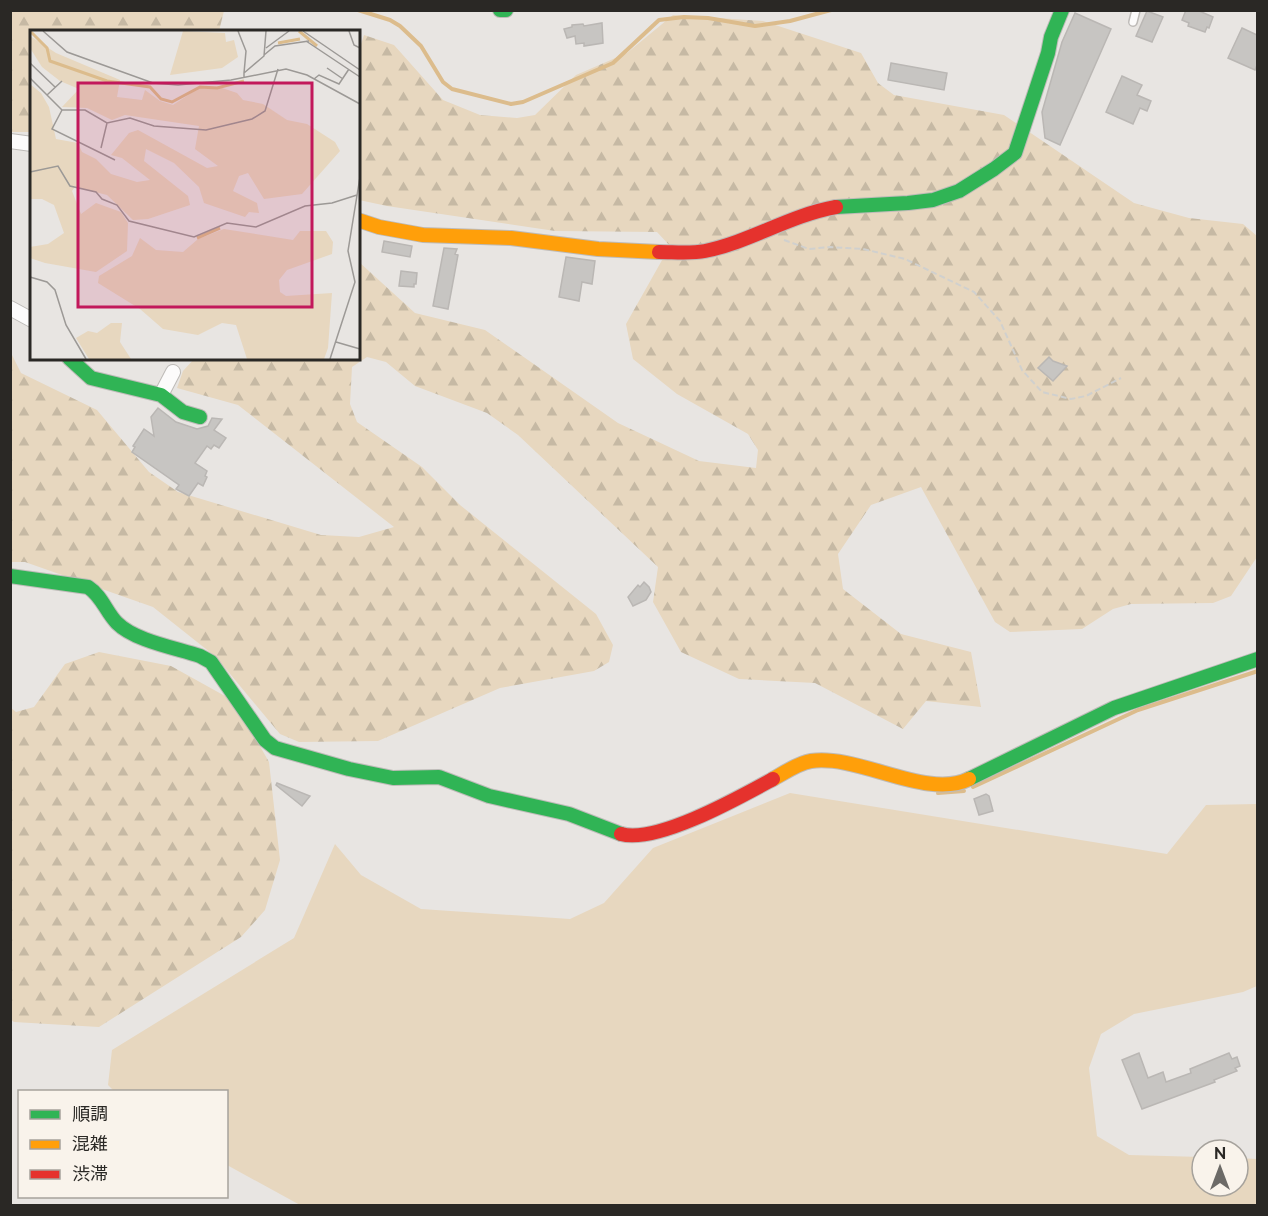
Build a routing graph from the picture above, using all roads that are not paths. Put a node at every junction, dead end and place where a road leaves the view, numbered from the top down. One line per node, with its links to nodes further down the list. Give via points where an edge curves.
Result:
1 (500, 10): 2 (street)
2 (506, 10)
3 (1062, 10): 8 (street, via 1016,153 969,184 942,196 921,202 825,209 693,253 612,250 507,238 432,237 385,230)
4 (1137, 10): 5 (lane)
5 (1133, 22)
6 (10, 141): 7 (street)
7 (30, 144)
8 (360, 221)
9 (10, 308): 10 (street)
10 (30, 319)
11 (71, 360): 13 (street, via 91,378)
12 (173, 372): 13 (street)
13 (161, 395): 14 (street, via 183,412)
14 (200, 417)
15 (10, 576): 16 (street, via 88,587 98,592 115,622 127,631 211,662 265,740 275,748 393,778 439,777 489,796 569,814 628,836 666,830 810,761 838,761 932,784 963,782 1114,708)
16 (1257, 659)

